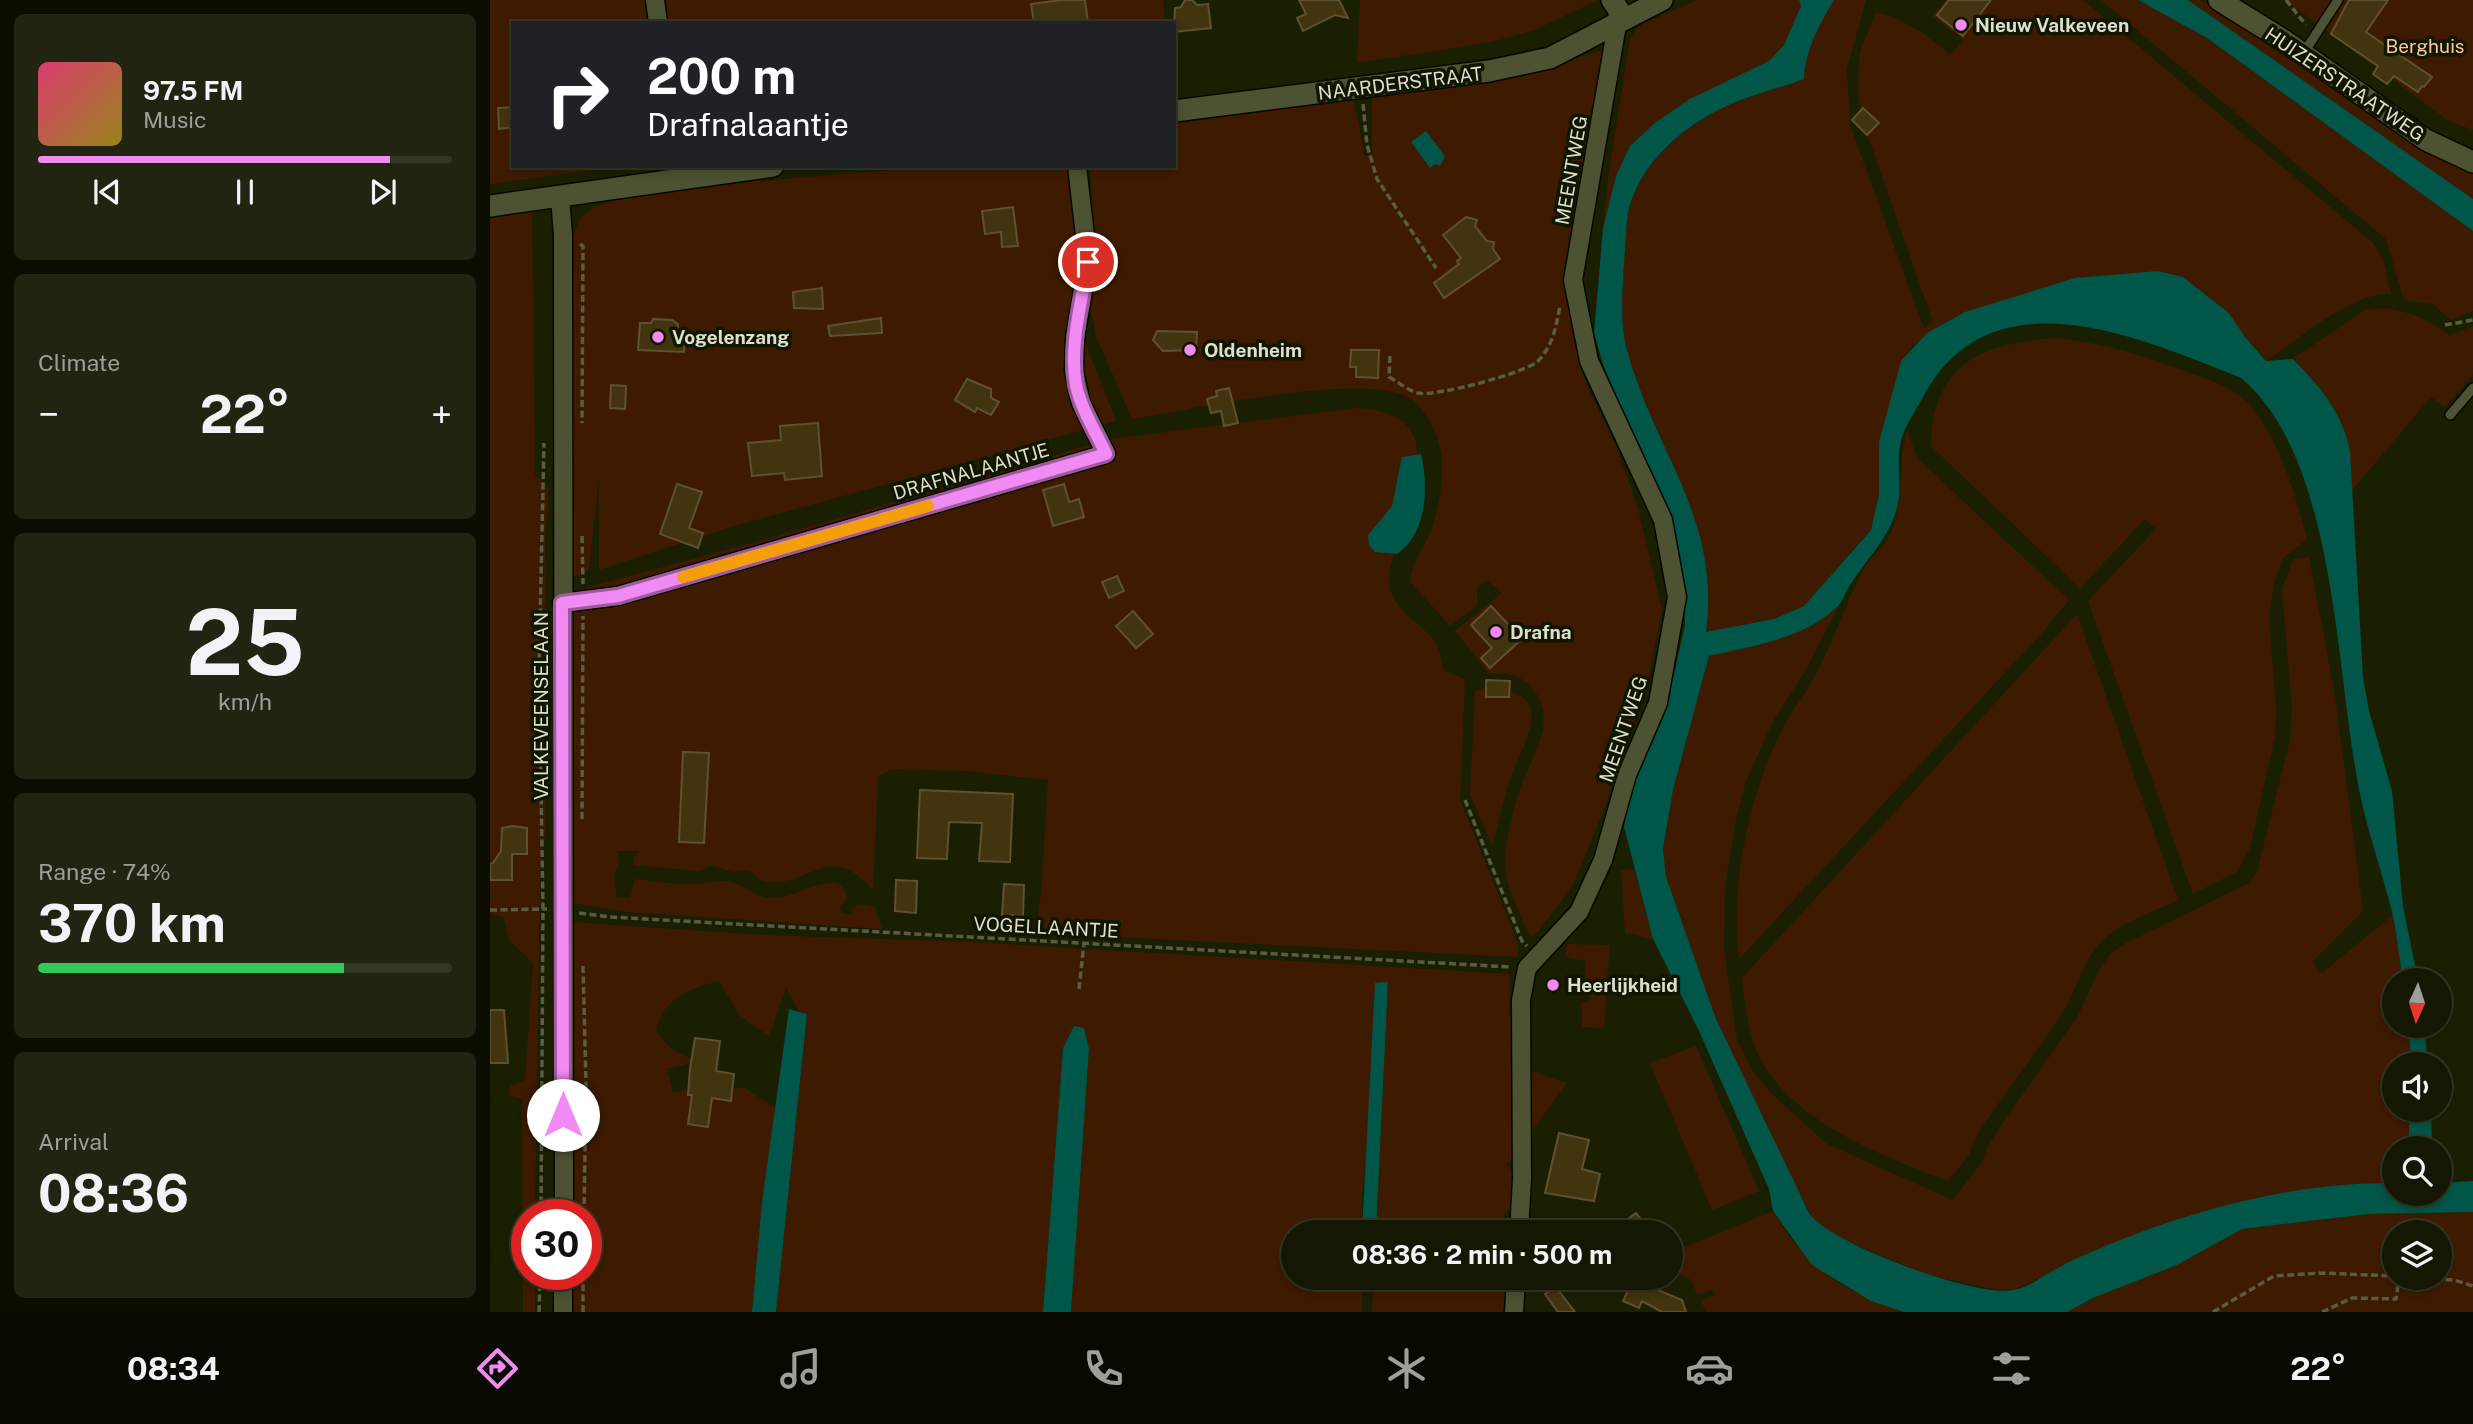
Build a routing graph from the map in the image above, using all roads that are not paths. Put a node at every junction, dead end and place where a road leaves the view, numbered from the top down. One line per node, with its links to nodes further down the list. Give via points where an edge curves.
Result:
1 (655, 0): 6 (street)
2 (1612, 0): 7 (street, via 1620,12)
3 (1662, 0): 7 (street)
4 (2219, 0): 8 (street, HUIZERSTRAATWEG)
5 (2338, 0): 8 (lane)
6 (658, 21)
7 (1618, 24): 9 (street, NAARDERSTRAAT, via 1550,58 1489,71); 20 (street, MEENTWEG, via 1573,280 1589,361 1663,520 1676,597 1658,704 1627,775 1603,860 1579,912 1532,962 1521,1000)
8 (2303, 54): 10 (street, HUIZERSTRAATWEG, via 2426,140)
9 (1176, 111)
10 (2473, 162)
11 (747, 168): 13 (street)
12 (1076, 168): 18 (street, DRAFNALAANTJE, via 1088,262 1074,371 1081,403 1106,454 618,596)
13 (678, 173): 14 (street)
14 (560, 197): 15 (street); 18 (street, VALKEVEENSELAAN)
15 (490, 206)
16 (2473, 388): 17 (lane)
17 (2450, 415)
18 (562, 603): 19 (street, VALKEVEENSELAAN)
19 (564, 1199)
20 (1520, 1220)
21 (563, 1290): 23 (street)
22 (1515, 1290): 24 (street)
23 (563, 1312)
24 (1514, 1312)

